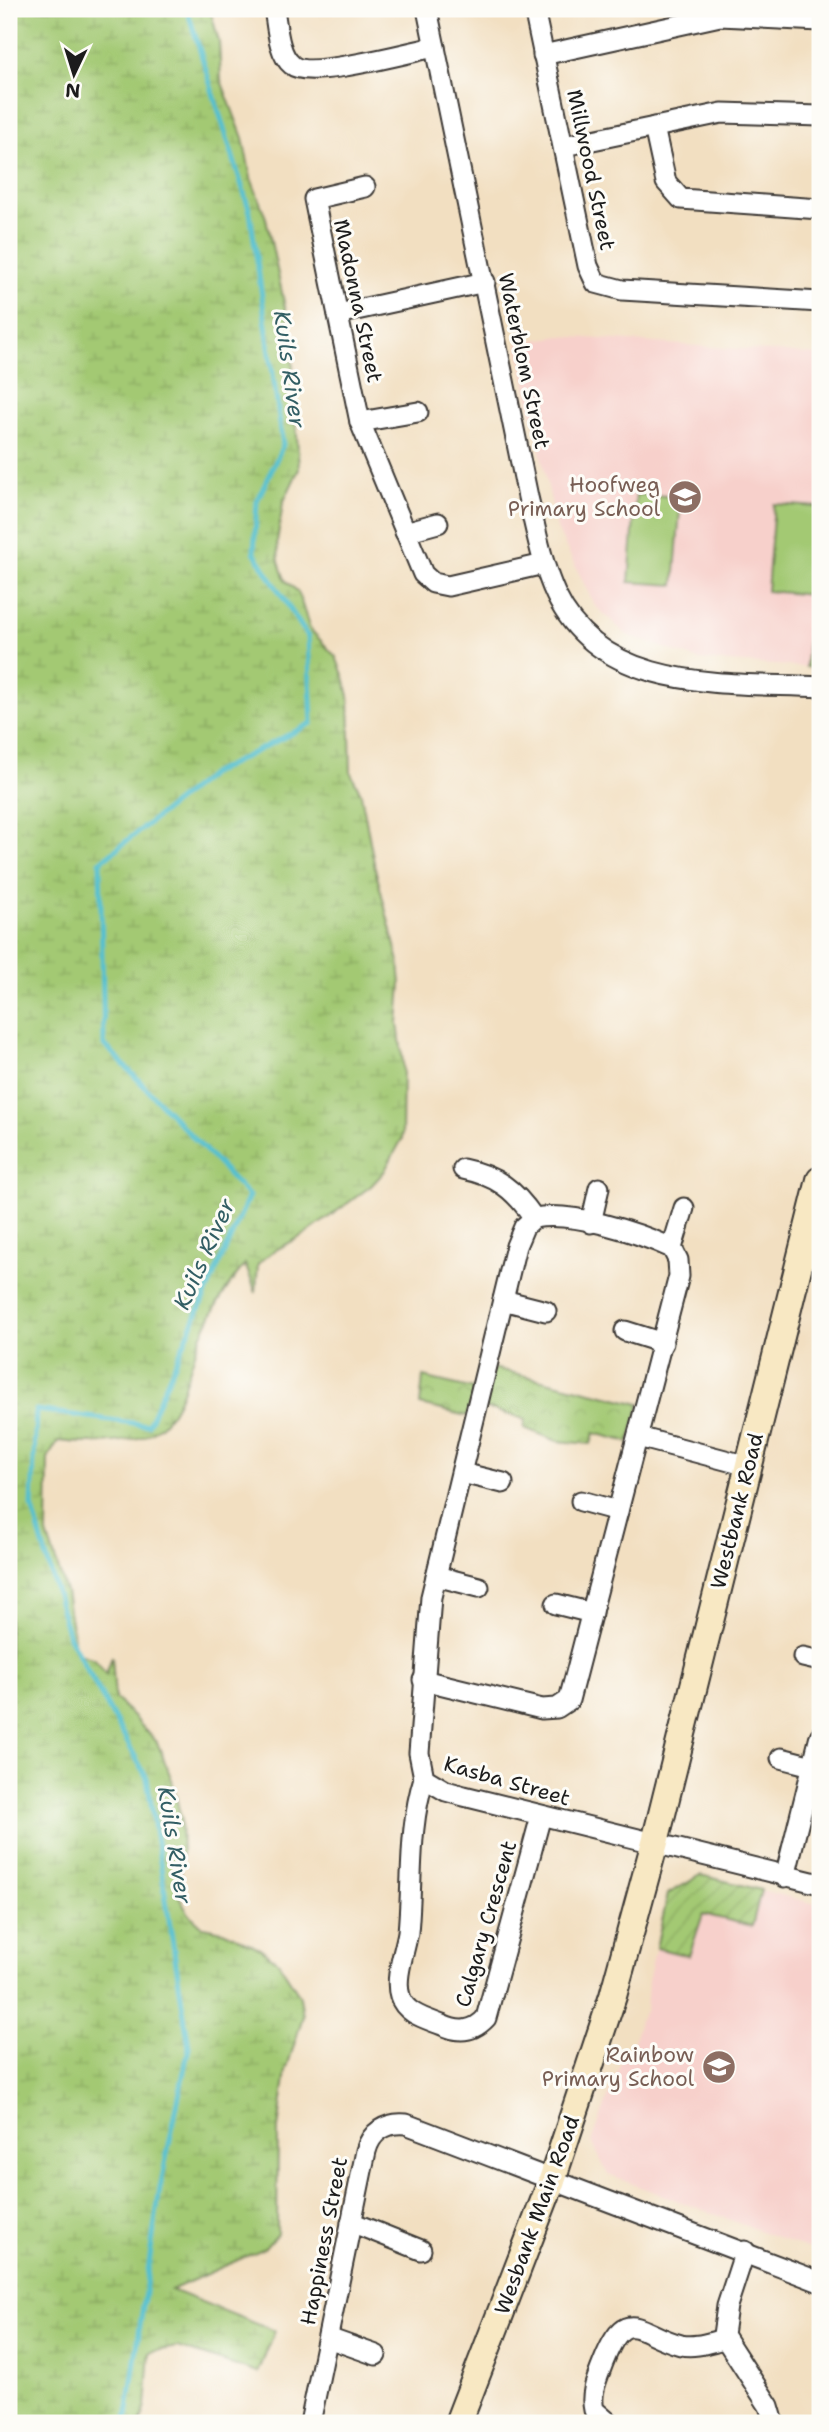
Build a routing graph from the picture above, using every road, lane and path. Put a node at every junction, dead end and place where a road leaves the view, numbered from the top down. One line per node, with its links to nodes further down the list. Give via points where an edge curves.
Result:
1 (274, 9): 5 (street, via 283,52 301,71)
2 (427, 9): 5 (street, Waterblom Street)
3 (534, 9): 6 (street, Millwood Street)
4 (820, 21): 6 (street, via 720,16)
5 (435, 47): 12 (street, Waterblom Street)
6 (542, 55): 9 (street, Millwood Street)
7 (820, 116): 8 (street, via 737,111)
8 (654, 127): 9 (street); 11 (street, via 666,182 681,199)
9 (564, 146): 13 (street, Millwood Street, via 588,266 600,285)
10 (365, 187): 14 (street, Madonna Street, via 314,199)
11 (820, 209)
12 (485, 282): 14 (street); 19 (street, Waterblom Street)
13 (820, 302)
14 (338, 314): 16 (street, Madonna Street)
15 (418, 412): 16 (street)
16 (360, 422): 18 (street, Madonna Street)
17 (438, 523): 18 (street)
18 (405, 532): 19 (street, Madonna Street, via 423,574 438,585)
19 (544, 565): 20 (street, Waterblom Street, via 556,595 577,626 637,668 689,680)
20 (820, 687)
21 (463, 1169): 25 (street, via 502,1182)
22 (820, 1180): 33 (street, Westbank Road)
23 (599, 1188): 26 (street)
24 (684, 1208): 27 (street)
25 (534, 1218): 26 (street); 28 (street, Kasba Street, via 520,1235)
26 (591, 1223): 27 (street)
27 (672, 1248): 31 (street, via 680,1271)
28 (503, 1300): 29 (street); 34 (street, Kasba Street)
29 (546, 1311)
30 (625, 1331): 31 (street)
31 (663, 1343): 32 (street)
32 (638, 1437): 33 (street); 37 (street)
33 (748, 1466): 48 (street, Westbank Road)
34 (461, 1473): 35 (street); 38 (street, Kasba Street)
35 (503, 1483)
36 (581, 1501): 37 (street)
37 (618, 1511): 41 (street)
38 (436, 1576): 39 (street); 42 (street, Kasba Street)
39 (479, 1587)
40 (556, 1604): 41 (street)
41 (592, 1613): 42 (street, via 571,1696 557,1708 542,1709)
42 (423, 1680): 46 (street, Kasba Street, via 419,1753)
43 (820, 1737): 45 (street)
44 (781, 1758): 45 (street)
45 (816, 1767): 49 (street)
46 (424, 1778): 47 (street, Kasba Street, via 446,1791); 47 (street, Calgary Crescent, via 414,1812 408,1932 399,1992 412,2012 453,2030 467,2030 486,2018)
47 (541, 1816): 48 (street, Kasba Street)
48 (655, 1842): 49 (street, Kasba Street); 51 (street, Wesbank Main Road, via 602,2032)
49 (785, 1877): 50 (street, Kasba Street)
50 (820, 1884)
51 (552, 2180): 52 (street, Happiness Street, via 406,2124 388,2125 368,2144); 54 (street, Happiness Street); 60 (street, Wesbank Main Road)
52 (351, 2222): 53 (street); 56 (street, Happiness Street)
53 (421, 2250)
54 (745, 2251): 55 (street, Happiness Street); 57 (street, via 727,2306)
55 (820, 2282)
56 (328, 2338): 58 (street); 59 (street, Happiness Street)
57 (724, 2339): 61 (street, via 688,2346 640,2327 621,2329 593,2387 594,2410); 62 (street, via 769,2406)
58 (376, 2355)
59 (310, 2423)
60 (458, 2423)
61 (609, 2423)
62 (774, 2423)

